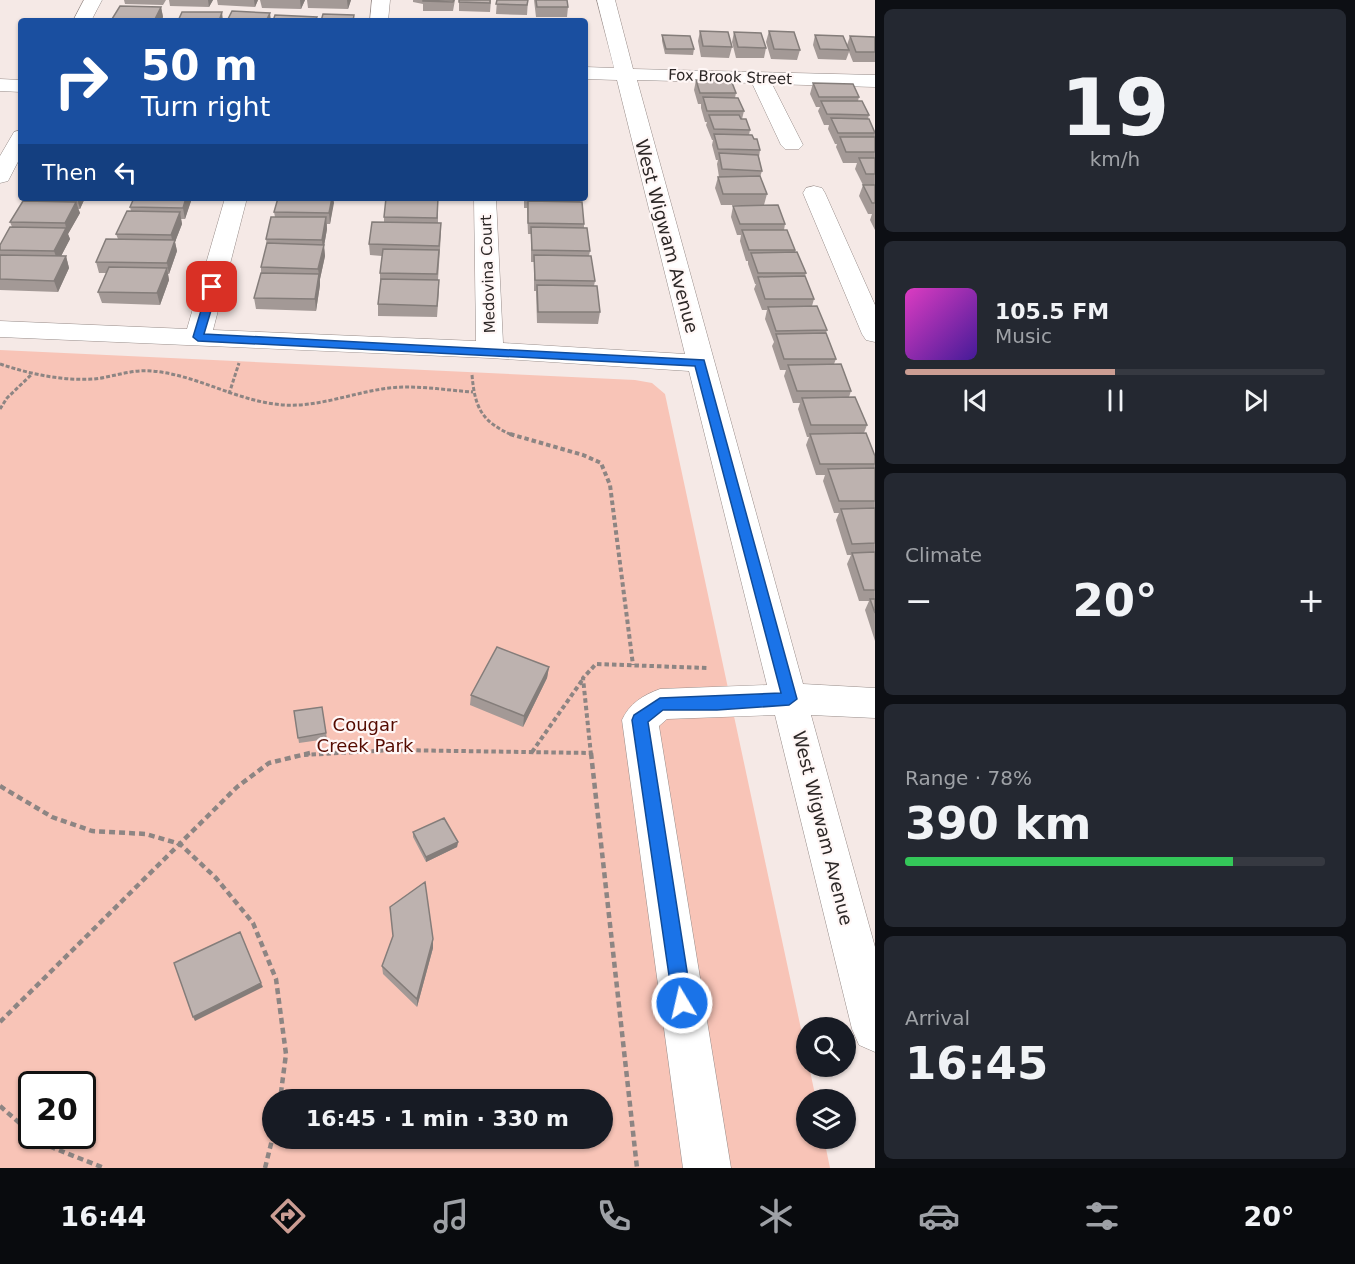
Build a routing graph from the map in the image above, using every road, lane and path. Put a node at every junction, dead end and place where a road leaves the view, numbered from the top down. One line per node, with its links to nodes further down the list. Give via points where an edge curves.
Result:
1 (93, 0): 4 (street)
2 (381, 0): 5 (street)
3 (606, 0): 7 (street, West Wigwam Avenue)
4 (84, 18)
5 (379, 18)
6 (588, 73): 7 (street, Fox Brook Street)
7 (625, 74): 8 (street, Fox Brook Street); 22 (street, West Wigwam Avenue)
8 (759, 78): 9 (street, Fox Brook Street); 13 (street)
9 (875, 81)
10 (0, 85): 11 (street)
11 (18, 86)
12 (18, 142): 14 (street)
13 (792, 145)
14 (0, 176)
15 (814, 194): 19 (street)
16 (235, 201): 20 (street)
17 (485, 201): 21 (street, Medovina Court)
18 (0, 329): 20 (street)
19 (875, 334)
20 (198, 337): 21 (street)
21 (490, 350): 22 (street)
22 (700, 363): 31 (street, West Wigwam Avenue)
23 (0, 364): 24 (path)
24 (33, 374): 26 (path, via 93,379 152,371 235,397 284,405 337,401 383,389 417,387); 27 (path)
25 (472, 375): 26 (path)
26 (472, 392): 28 (path, via 476,406 495,426 522,441 601,463 610,485)
27 (0, 409)
28 (633, 665): 29 (path); 30 (path, via 596,664)
29 (708, 668)
30 (583, 678): 33 (path); 34 (path)
31 (789, 699): 32 (street); 38 (street, West Wigwam Avenue); 47 (street, via 660,704 640,720)
32 (875, 703)
33 (532, 753): 34 (path); 36 (path, via 311,753 269,764 237,787)
34 (591, 753): 46 (path)
35 (0, 786): 36 (path, via 52,818 92,831 146,834)
36 (180, 844): 37 (path); 39 (path, via 216,878 253,923 276,979 286,1054)
37 (0, 1022)
38 (875, 1029)
39 (281, 1089)
40 (0, 1106): 41 (path)
41 (18, 1122)
42 (56, 1149): 44 (path)
43 (270, 1149): 45 (path)
44 (104, 1168)
45 (265, 1168)
46 (637, 1168)
47 (707, 1168)

